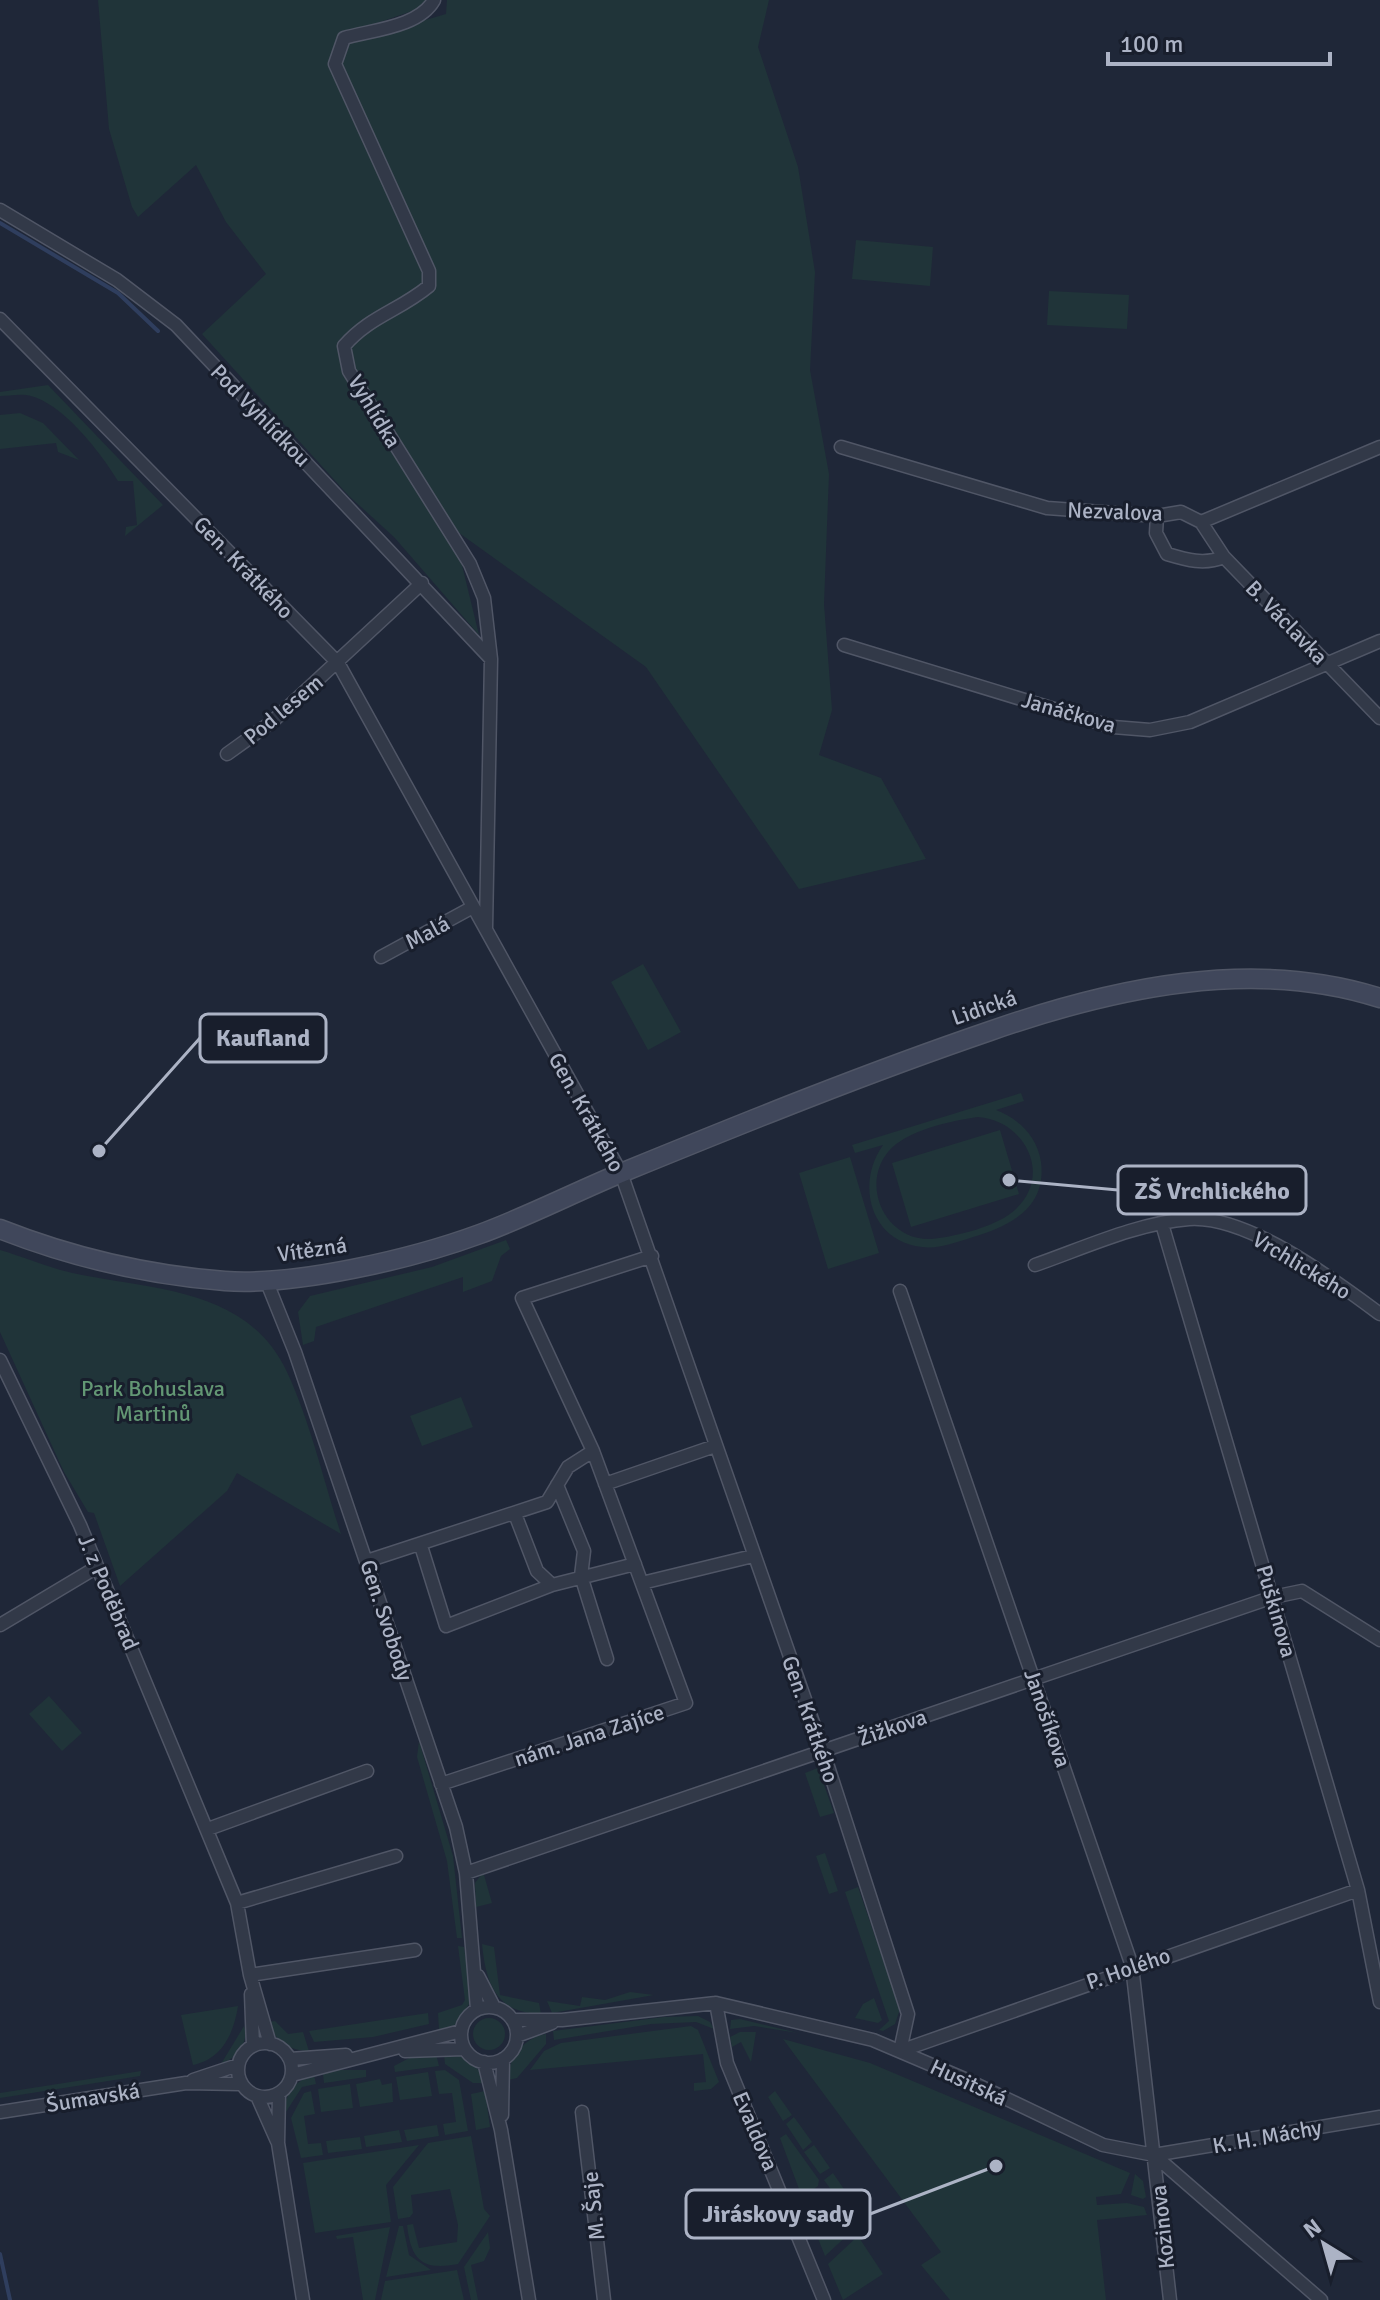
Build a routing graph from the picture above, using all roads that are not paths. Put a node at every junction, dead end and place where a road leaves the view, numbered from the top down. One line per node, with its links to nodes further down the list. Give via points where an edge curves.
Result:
1 (434, 0): 12 (street, Vyhlídka, via 415,18 344,38 340,44 335,64 423,257 429,286 361,326 344,346 349,371 470,564 484,598)
2 (0, 210): 9 (street, Pod Vyhlídkou, via 117,280 176,325)
3 (0, 319): 13 (street, Gen. Krátkého)
4 (841, 447): 6 (street, Nezvalova, via 1047,508)
5 (1380, 447): 7 (street)
6 (1157, 516): 7 (street, Nezvalova, via 1181,512); 8 (street, via 1156,533 1167,554 1192,561)
7 (1201, 522): 8 (street, B. Václavka)
8 (1224, 557): 14 (street, B. Václavka)
9 (422, 583): 12 (street, Pod Vyhlídkou); 13 (street, Pod lesem)
10 (1380, 641): 14 (street, Janáčkova)
11 (844, 645): 14 (street, Janáčkova, via 1113,727 1150,730 1190,722)
12 (491, 659): 18 (street, Vyhlídka)
13 (338, 663): 16 (street, Pod lesem); 17 (street, Gen. Krátkého)
14 (1329, 665): 15 (street, B. Václavka)
15 (1380, 718)
16 (227, 754)
17 (473, 907): 18 (street, Gen. Krátkého); 19 (street, Malá)
18 (486, 932): 21 (street, Gen. Krátkého)
19 (381, 957)
20 (1380, 998): 21 (main road, Lidická, via 1278,981 1179,982 1120,993 1043,1012 900,1062)
21 (621, 1173): 24 (street, Gen. Krátkého); 26 (main road, Vítězná, via 480,1234 388,1262)
22 (1162, 1224): 25 (street, Vrchlického); 28 (street, Vrchlického, via 1191,1219 1233,1225); 43 (street, Puškinova)
23 (0, 1229): 26 (main road, Vítězná, via 51,1249 164,1273)
24 (652, 1256): 30 (street, Gen. Krátkého); 31 (street, nám. Jana Zajíce, via 522,1298)
25 (1035, 1265)
26 (266, 1280): 37 (street, Gen. Svobody)
27 (900, 1291): 47 (street, Janošíkova)
28 (1380, 1314)
29 (0, 1360): 39 (street, J. z Poděbrad)
30 (715, 1446): 32 (street); 36 (street, Gen. Krátkého)
31 (593, 1451): 32 (street, nám. Jana Zajíce); 33 (street, via 568,1467)
32 (605, 1484): 38 (street, nám. Jana Zajíce)
33 (557, 1485): 34 (street, via 547,1502); 40 (street, via 584,1551)
34 (515, 1514): 35 (street); 42 (street, via 537,1571)
35 (421, 1546): 37 (street); 42 (street, via 446,1626)
36 (753, 1556): 41 (street); 48 (street, Gen. Krátkého)
37 (367, 1561): 50 (street, Gen. Svobody)
38 (635, 1564): 40 (street); 41 (street, nám. Jana Zajíce)
39 (97, 1567): 44 (street); 51 (street, J. z Poděbrad)
40 (581, 1576): 42 (street); 46 (street)
41 (642, 1583): 50 (street, nám. Jana Zajíce, via 686,1703)
42 (552, 1585)
43 (1273, 1597): 45 (street, Žižkova, via 1302,1591); 47 (street, Žižkova); 54 (street, Puškinova)
44 (0, 1625)
45 (1380, 1640)
46 (607, 1659)
47 (1035, 1677): 48 (street, Žižkova); 57 (street, Janošíkova)
48 (823, 1751): 53 (street, Žižkova); 71 (street, Gen. Krátkého, via 908,2014)
49 (367, 1771): 51 (street)
50 (441, 1784): 53 (street, Gen. Svobody)
51 (208, 1829): 55 (street, J. z Poděbrad)
52 (396, 1856): 55 (street)
53 (466, 1873): 58 (street, Gen. Svobody)
54 (1358, 1890): 57 (street, P. Holého); 60 (street, Puškinova)
55 (237, 1903): 59 (street, J. z Poděbrad)
56 (415, 1950): 59 (street)
57 (1132, 1966): 71 (street, P. Holého); 87 (street, Janošíkova)
58 (475, 1969): 62 (street, Gen. Svobody); 63 (street, Gen. Svobody)
59 (250, 1975): 68 (street, J. z Poděbrad); 69 (street, J. z Poděbrad)
60 (1380, 2002)
61 (716, 2003): 65 (street, Husitská); 71 (street, Husitská, via 820,2025); 91 (street, Evaldova, via 727,2063)
62 (494, 2007): 63 (street); 64 (street, Gen. Svobody)
63 (477, 2009): 66 (street)
64 (513, 2020): 65 (street, Husitská); 67 (street)
65 (562, 2020): 67 (street, Husitská)
66 (461, 2031): 70 (street); 72 (street)
67 (517, 2036): 74 (street)
68 (270, 2044): 69 (street); 73 (street)
69 (253, 2046): 76 (street)
70 (464, 2049): 72 (street); 75 (street)
71 (900, 2051): 87 (street, Husitská, via 1103,2145)
72 (375, 2053): 73 (street); 77 (street)
73 (290, 2059): 77 (street)
74 (503, 2059): 75 (street); 85 (street)
75 (484, 2062): 85 (street)
76 (238, 2065): 78 (street, Šumavská); 79 (street)
77 (292, 2075): 80 (street)
78 (186, 2083): 79 (street, Šumavská); 82 (street, Šumavská)
79 (240, 2084): 81 (street)
80 (279, 2094): 81 (street); 86 (street)
81 (257, 2096): 86 (street)
82 (0, 2112)
83 (582, 2112): 90 (street, M. Šaje)
84 (1380, 2117): 87 (street, K. H. Máchy)
85 (501, 2130): 89 (street)
86 (278, 2143): 88 (street)
87 (1154, 2155): 92 (street, Kozinova); 93 (street, Husitská)
88 (303, 2300)
89 (529, 2300)
90 (604, 2300)
91 (824, 2300)
92 (1170, 2300)
93 (1321, 2300)

